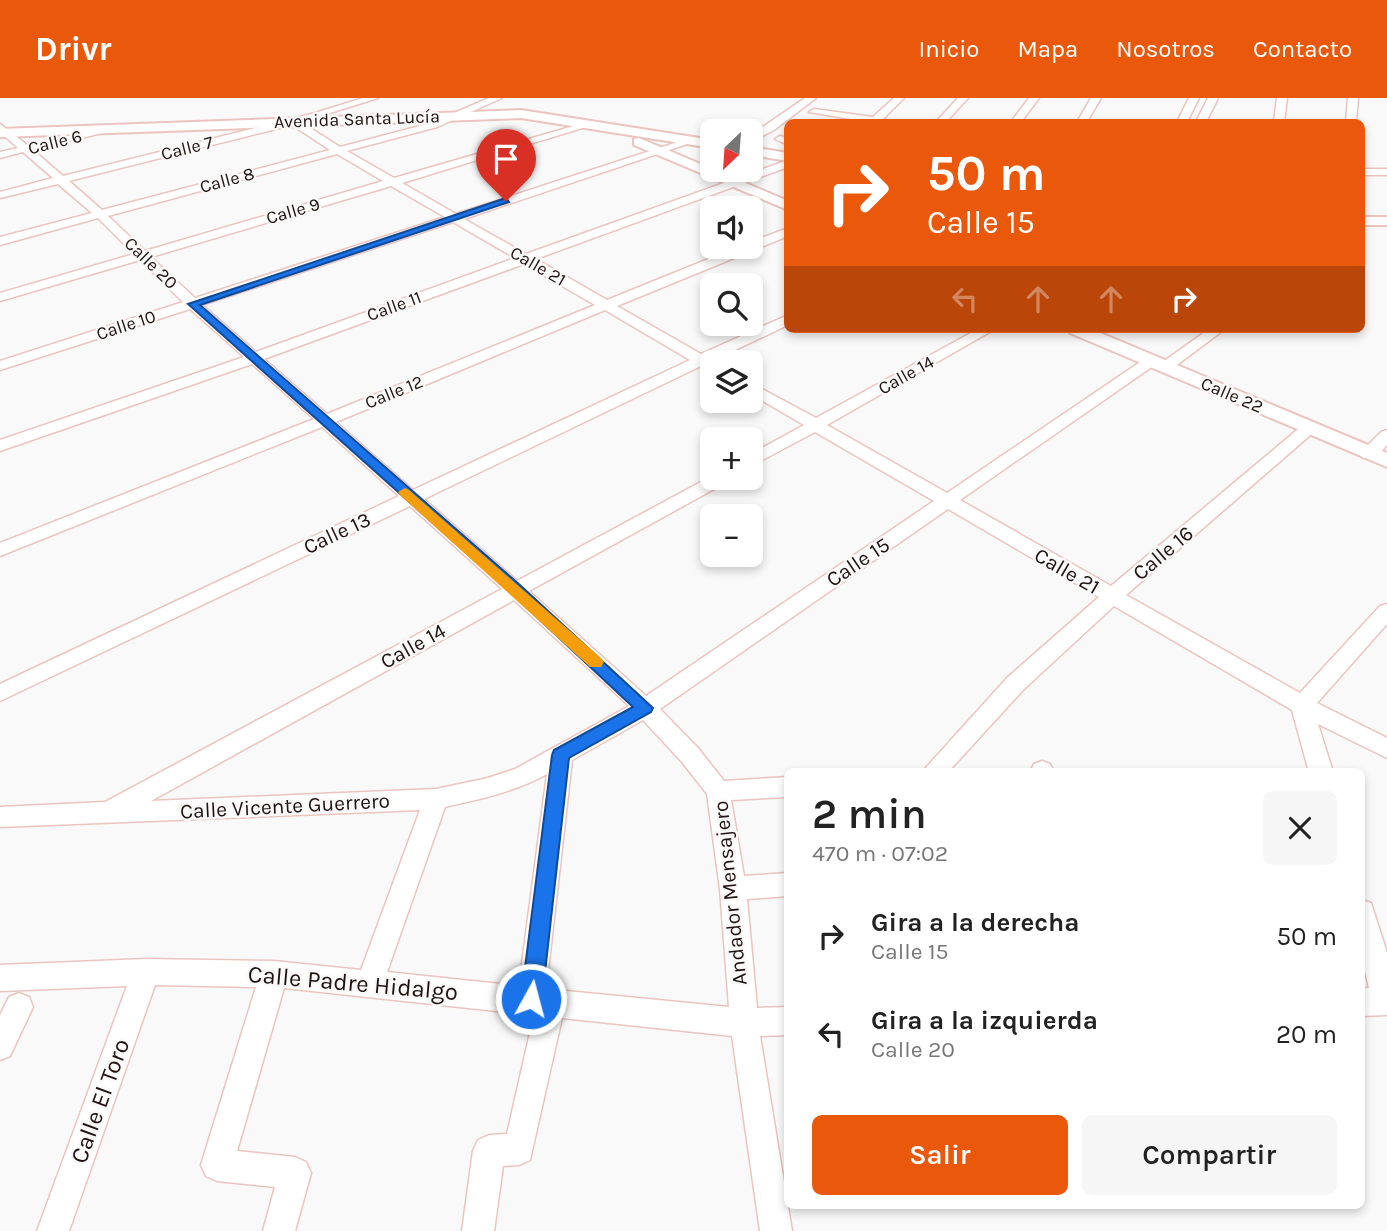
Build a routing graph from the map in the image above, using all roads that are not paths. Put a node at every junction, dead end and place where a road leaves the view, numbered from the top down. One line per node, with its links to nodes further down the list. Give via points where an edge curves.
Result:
1 (373, 98): 26 (street, Calle 7)
2 (497, 98): 13 (street)
3 (795, 98): 27 (street)
4 (811, 98): 32 (street)
5 (899, 98): 18 (street)
6 (963, 98): 19 (street)
7 (1034, 98): 20 (street)
8 (1097, 98): 21 (street)
9 (1194, 98): 22 (street)
10 (1213, 98): 23 (street)
11 (1282, 98): 24 (street)
12 (1353, 98): 25 (street)
13 (474, 107): 14 (street); 16 (street)
14 (452, 110): 16 (street, Avenida Santa Lucía); 26 (street, Avenida Santa Lucía); 36 (street, Calle 8, via 434,125)
15 (814, 111): 17 (street)
16 (521, 114): 28 (street, Avenida Santa Lucía)
17 (861, 119)
18 (881, 119)
19 (944, 119)
20 (1018, 119)
21 (1084, 119)
22 (1184, 119)
23 (1202, 119)
24 (1279, 119)
25 (1351, 119)
26 (293, 121): 29 (street, Avenida Santa Lucía); 36 (street, Calle 21); 44 (street, Calle 7)
27 (763, 124)
28 (587, 125): 30 (street, Avenida Santa Lucía); 45 (street, Calle 9)
29 (110, 128): 31 (street, Avenida Santa Lucía); 35 (street, Calle 6)
30 (608, 129): 33 (street, Avenida Santa Lucía); 37 (street)
31 (2, 131): 35 (street, Calle 20)
32 (763, 132)
33 (691, 141): 34 (street, Avenida Santa Lucía); 37 (street, Calle 10)
34 (700, 142)
35 (23, 149): 39 (street, Calle 6); 44 (street, Calle 20)
36 (337, 150): 45 (street, Calle 21); 49 (street, Calle 8)
37 (661, 152): 46 (street); 50 (street, Calle 10)
38 (763, 153): 40 (street)
39 (0, 155)
40 (784, 156)
41 (784, 164): 46 (street, Calle 11)
42 (1365, 172): 43 (street)
43 (1387, 172)
44 (60, 180): 47 (street, Calle 7); 49 (street, Calle 20)
45 (393, 182): 50 (street, Calle 21); 56 (street, Calle 9)
46 (734, 183): 48 (street); 57 (street, Calle 11)
47 (0, 195)
48 (784, 204)
49 (100, 214): 55 (street, Calle 8); 56 (street, Calle 20)
50 (454, 217): 57 (street, Calle 21); 60 (street, Calle 10)
51 (1387, 220): 52 (street)
52 (1365, 221)
53 (784, 233): 54 (street, Calle 12)
54 (763, 241)
55 (0, 242)
56 (143, 256): 59 (street, Calle 9); 60 (street, Calle 20)
57 (525, 258): 61 (street, Calle 21); 67 (street, Calle 11)
58 (718, 259): 61 (street, Calle 12)
59 (0, 297)
60 (193, 304): 67 (street, Calle 20); 70 (street, Calle 10)
61 (605, 305): 68 (street, Calle 21); 73 (street, Calle 12)
62 (784, 321): 66 (street, Calle 13)
63 (981, 333): 74 (street, Calle 14)
64 (1085, 333): 69 (street, Calle 22)
65 (1212, 333): 69 (street, Calle 15)
66 (731, 350)
67 (254, 358): 73 (street, Calle 20); 77 (street, Calle 11)
68 (700, 359)
69 (1158, 364): 75 (street, Calle 22); 82 (street, Calle 15)
70 (0, 366)
71 (700, 366): 81 (street, Calle 13)
72 (763, 395): 74 (street, Calle 21)
73 (326, 420): 81 (street, Calle 20); 83 (street, Calle 12)
74 (818, 425): 78 (street, Calle 14); 82 (street, Calle 21)
75 (1309, 428): 79 (street, Calle 22); 85 (street, Calle 16)
76 (1387, 435): 79 (street)
77 (0, 446)
78 (763, 455)
79 (1378, 457)
80 (700, 489): 84 (street, Calle 14)
81 (411, 498): 84 (street, Calle 20); 87 (street, Calle 13)
82 (946, 502): 85 (street, Calle 21); 89 (street, Calle 15)
83 (0, 550)
84 (516, 590): 89 (street, Calle 20); 97 (street, Calle 14)
85 (1112, 596): 88 (street, Calle 21); 92 (street, Calle 16, via 1015,684)
86 (1387, 611): 88 (street)
87 (0, 693)
88 (1302, 705): 90 (street, Calle 21); 93 (street)
89 (645, 708): 91 (street, Calle 15); 95 (street, Andador Mensajero)
90 (1387, 749)
91 (561, 755): 96 (street, Calle Vicente Guerrero, via 523,776); 106 (street)
92 (937, 768)
93 (1320, 768)
94 (784, 788): 95 (street)
95 (718, 791): 100 (street, Andador Mensajero)
96 (436, 799): 97 (street, Calle Vicente Guerrero); 105 (street)
97 (106, 814): 98 (street, Calle Vicente Guerrero)
98 (0, 817)
99 (784, 884): 100 (street)
100 (733, 890): 111 (street, Andador Mensajero)
101 (1365, 923): 107 (street)
102 (146, 972): 103 (street, Calle Padre Hidalgo); 104 (street, Calle Padre Hidalgo); 113 (street, Calle El Toro)
103 (274, 974): 105 (street, Calle Padre Hidalgo); 114 (street, via 217,1165 295,1173)
104 (0, 978)
105 (370, 982): 106 (street, Calle Padre Hidalgo)
106 (541, 1000): 111 (street, Calle Padre Hidalgo); 115 (street, via 519,1149 489,1151)
107 (1387, 1001): 108 (street)
108 (1365, 1002)
109 (19, 1007): 112 (street)
110 (784, 1021): 111 (street, Calle Padre Hidalgo)
111 (744, 1023): 116 (street, Andador Mensajero)
112 (0, 1046)
113 (53, 1231)
114 (279, 1231)
115 (478, 1231)
116 (776, 1231)

